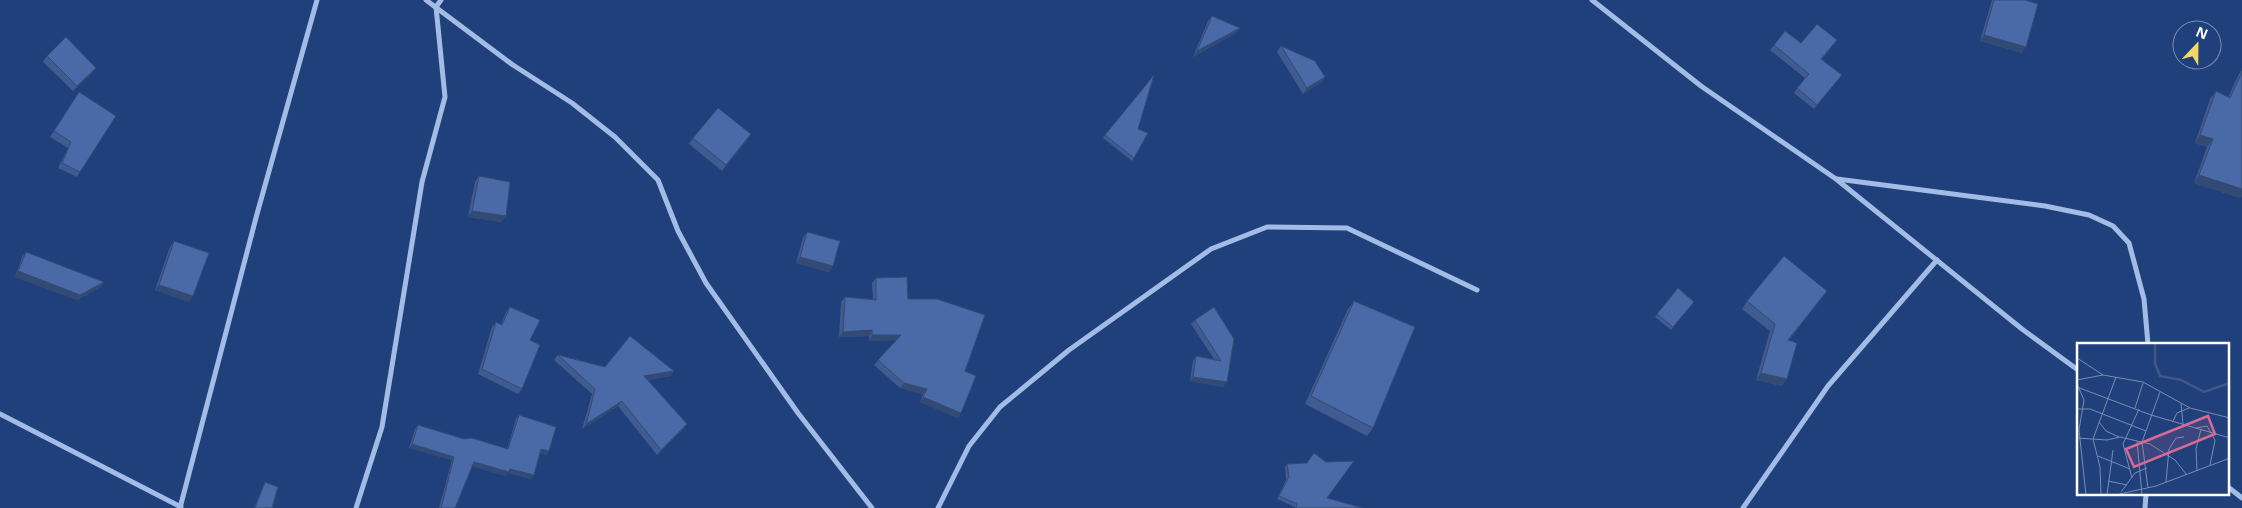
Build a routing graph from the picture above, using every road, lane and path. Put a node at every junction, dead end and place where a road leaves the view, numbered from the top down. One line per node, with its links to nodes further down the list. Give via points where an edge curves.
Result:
1 (317, 0): 14 (street, via 254,223)
2 (426, 0): 5 (street)
3 (441, 0): 5 (street)
4 (1592, 0): 6 (street, via 1701,86)
5 (436, 7): 15 (street, via 445,96 422,182 382,427); 16 (street, via 513,65 572,103 615,137 658,180 678,231 706,283 798,413)
6 (1836, 179): 7 (street); 9 (street, via 2045,206 2089,215 2113,226 2130,243 2144,299)
7 (1937, 260): 10 (street); 18 (street, via 1828,386)
8 (1477, 290): 17 (street, via 1347,228 1267,227 1219,246 1069,350 1000,407 969,446)
9 (2148, 343)
10 (2077, 369)
11 (0, 414): 14 (street)
12 (2230, 489): 13 (street)
13 (2242, 498)
14 (180, 508)
15 (356, 508)
16 (872, 508)
17 (938, 508)
18 (1744, 508)

